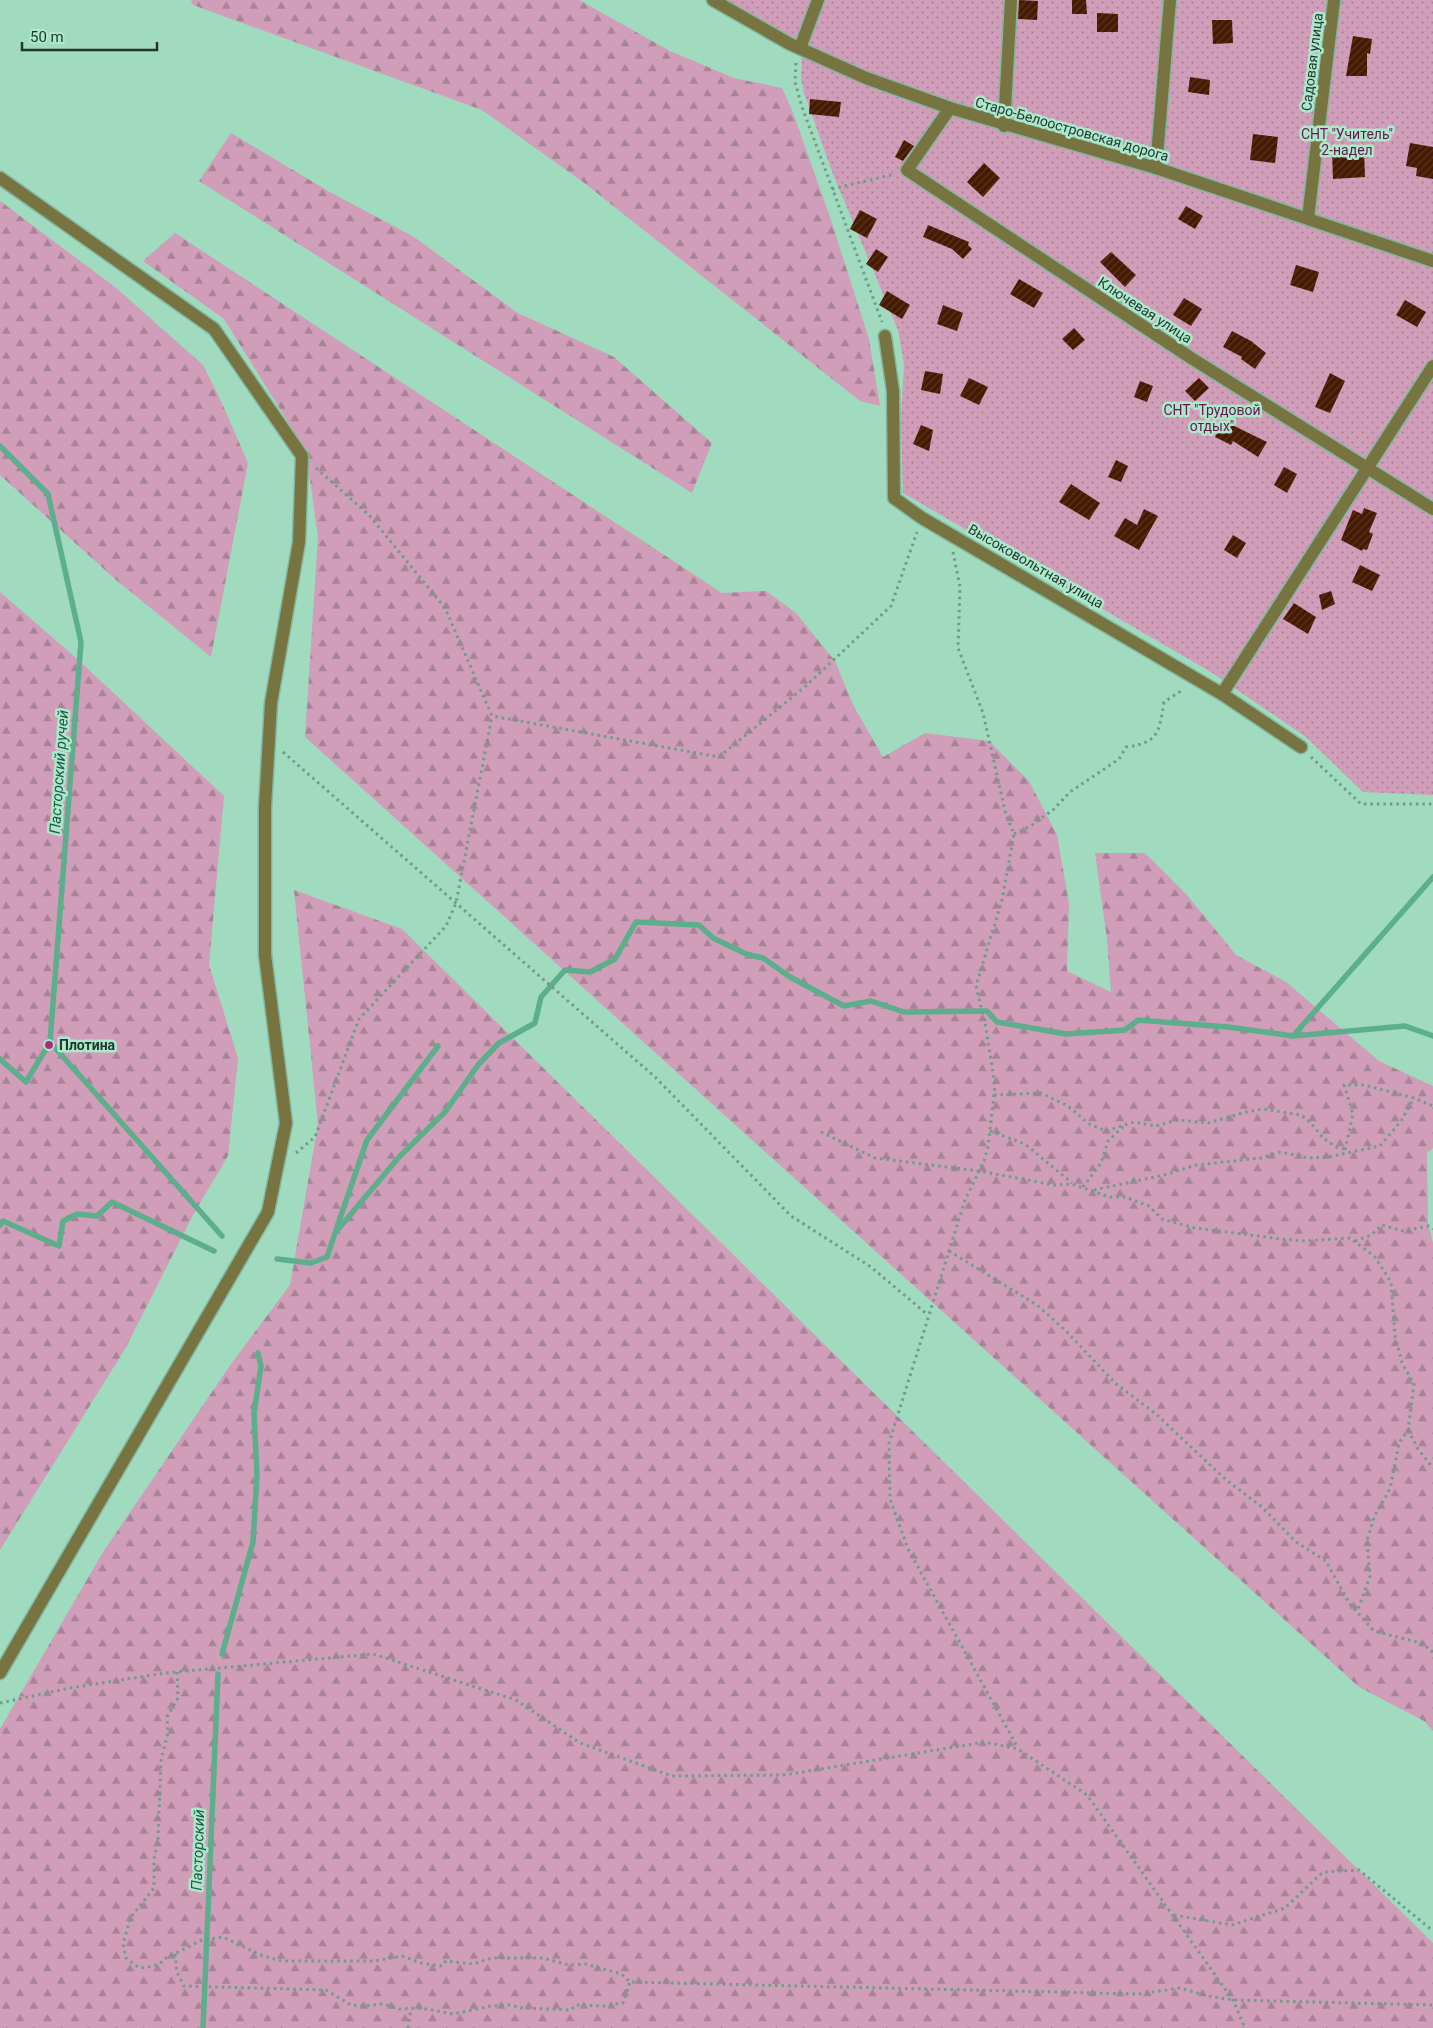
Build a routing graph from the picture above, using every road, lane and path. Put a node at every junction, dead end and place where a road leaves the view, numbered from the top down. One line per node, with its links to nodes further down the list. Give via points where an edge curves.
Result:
1 (713, 0): 6 (street, Старо-Белоостровская дорога)
2 (818, 0): 6 (street)
3 (1011, 0): 8 (street)
4 (1170, 0): 9 (street)
5 (1334, 0): 13 (street, Садовая улица)
6 (800, 48): 7 (street, Старо-Белоостровская дорога, via 866,78); 12 (path, via 796,82)
7 (950, 108): 8 (street, Старо-Белоостровская дорога); 10 (street)
8 (1004, 126): 9 (street, Старо-Белоостровская дорога)
9 (1156, 168): 13 (street, Старо-Белоостровская дорога)
10 (907, 170): 12 (path); 18 (street, Ключевая улица, via 1191,358)
11 (0, 178): 17 (street, via 214,329)
12 (832, 189): 15 (path, via 882,319)
13 (1308, 218): 14 (street, Старо-Белоостровская дорога)
14 (1433, 261)
15 (885, 336): 20 (street, Высоковольтная улица, via 893,391 894,498)
16 (1433, 366): 18 (street)
17 (302, 456): 24 (path, via 369,515 445,608); 25 (street, via 299,542 271,703)
18 (1367, 467): 19 (street, Ключевая улица); 23 (street)
19 (1433, 509)
20 (922, 518): 21 (street, Высоковольтная улица); 24 (path, via 891,606 807,684 719,757)
21 (949, 533): 22 (street, Высоковольтная улица); 28 (path, via 960,587 958,648 983,712 1006,815)
22 (1198, 679): 23 (street, Высоковольтная улица); 28 (path, via 1164,702 1159,729 1151,741 1126,747 1119,759 1070,792 1053,810)
23 (1222, 694): 26 (street, Высоковольтная улица)
24 (492, 716): 29 (path)
25 (269, 740): 29 (path); 37 (street, via 265,807 266,955 286,1123)
26 (1301, 748): 27 (path, via 1361,804)
27 (1432, 804)
28 (1014, 834): 30 (path, via 1002,900 976,986 986,1028)
29 (456, 904): 37 (path, via 446,926 358,1019 315,1138); 45 (path, via 655,1077 791,1216 871,1267)
30 (994, 1095): 33 (path, via 1041,1094 1068,1106 1089,1124 1106,1130); 34 (path)
31 (1414, 1098): 32 (path); 36 (path, via 1401,1121 1380,1146); 36 (path, via 1364,1085 1344,1085 1352,1114)
32 (1433, 1106)
33 (1125, 1125): 36 (path, via 1134,1122 1156,1126 1177,1120 1208,1123 1263,1109 1301,1115 1323,1138); 40 (path, via 1108,1141 1101,1163)
34 (990, 1130): 38 (path); 39 (path, via 1025,1144)
35 (821, 1132): 38 (path, via 875,1158)
36 (1345, 1151): 41 (path, via 1309,1158 1280,1152 1261,1158 1196,1166)
37 (277, 1167): 51 (street, via 268,1212)
38 (980, 1171): 39 (path, via 1054,1185); 44 (path, via 965,1200)
39 (1072, 1184): 40 (path)
40 (1083, 1187): 41 (path)
41 (1094, 1190): 43 (path, via 1109,1197 1125,1197 1149,1206 1162,1219 1212,1231 1306,1241 1350,1238)
42 (1433, 1229): 43 (path, via 1429,1226 1404,1231 1382,1225 1371,1235)
43 (1355, 1241): 46 (path, via 1375,1257 1391,1282 1395,1336 1402,1363 1414,1384)
44 (949, 1251): 45 (path); 48 (path, via 1037,1305 1115,1383 1156,1414 1225,1479 1262,1507 1296,1542 1326,1562 1349,1603)
45 (928, 1315): 53 (path, via 889,1443 890,1498 908,1548)
46 (1408, 1430): 47 (path); 48 (path, via 1399,1443 1390,1489 1375,1515 1367,1540 1370,1576)
47 (1433, 1468)
48 (1358, 1612): 49 (path, via 1374,1631 1422,1642)
49 (1433, 1652)
50 (177, 1672): 52 (path, via 70,1688); 53 (path, via 373,1654 516,1700 580,1743 672,1776 784,1775 985,1742); 56 (path, via 178,1698 167,1717 168,1733 161,1760 154,1888 131,1917 123,1944 126,1958 138,1967 159,1964)
51 (0, 1673)
52 (0, 1704)
53 (1018, 1749): 54 (path, via 1087,1795)
54 (1173, 1915): 55 (path, via 1232,1925 1285,1908 1323,1872 1359,1870); 58 (path)
55 (1433, 1932)
56 (175, 1954): 57 (path, via 202,1940 223,1937 263,1956 282,1960 376,1961 402,1956 442,1966 446,1960 473,1964 492,1958 537,1958 570,1965 585,1964 621,1974); 60 (path, via 177,1972 184,1986 326,1990 351,2005 383,2004)
57 (630, 1982): 58 (path, via 1140,1994 1180,1988); 60 (path, via 624,2003 576,2005 571,2010 509,2005 453,2014)
58 (1233, 2000): 59 (path); 62 (path)
59 (1433, 2005)
60 (411, 2009): 61 (path)
61 (408, 2028)
62 (1245, 2028)

